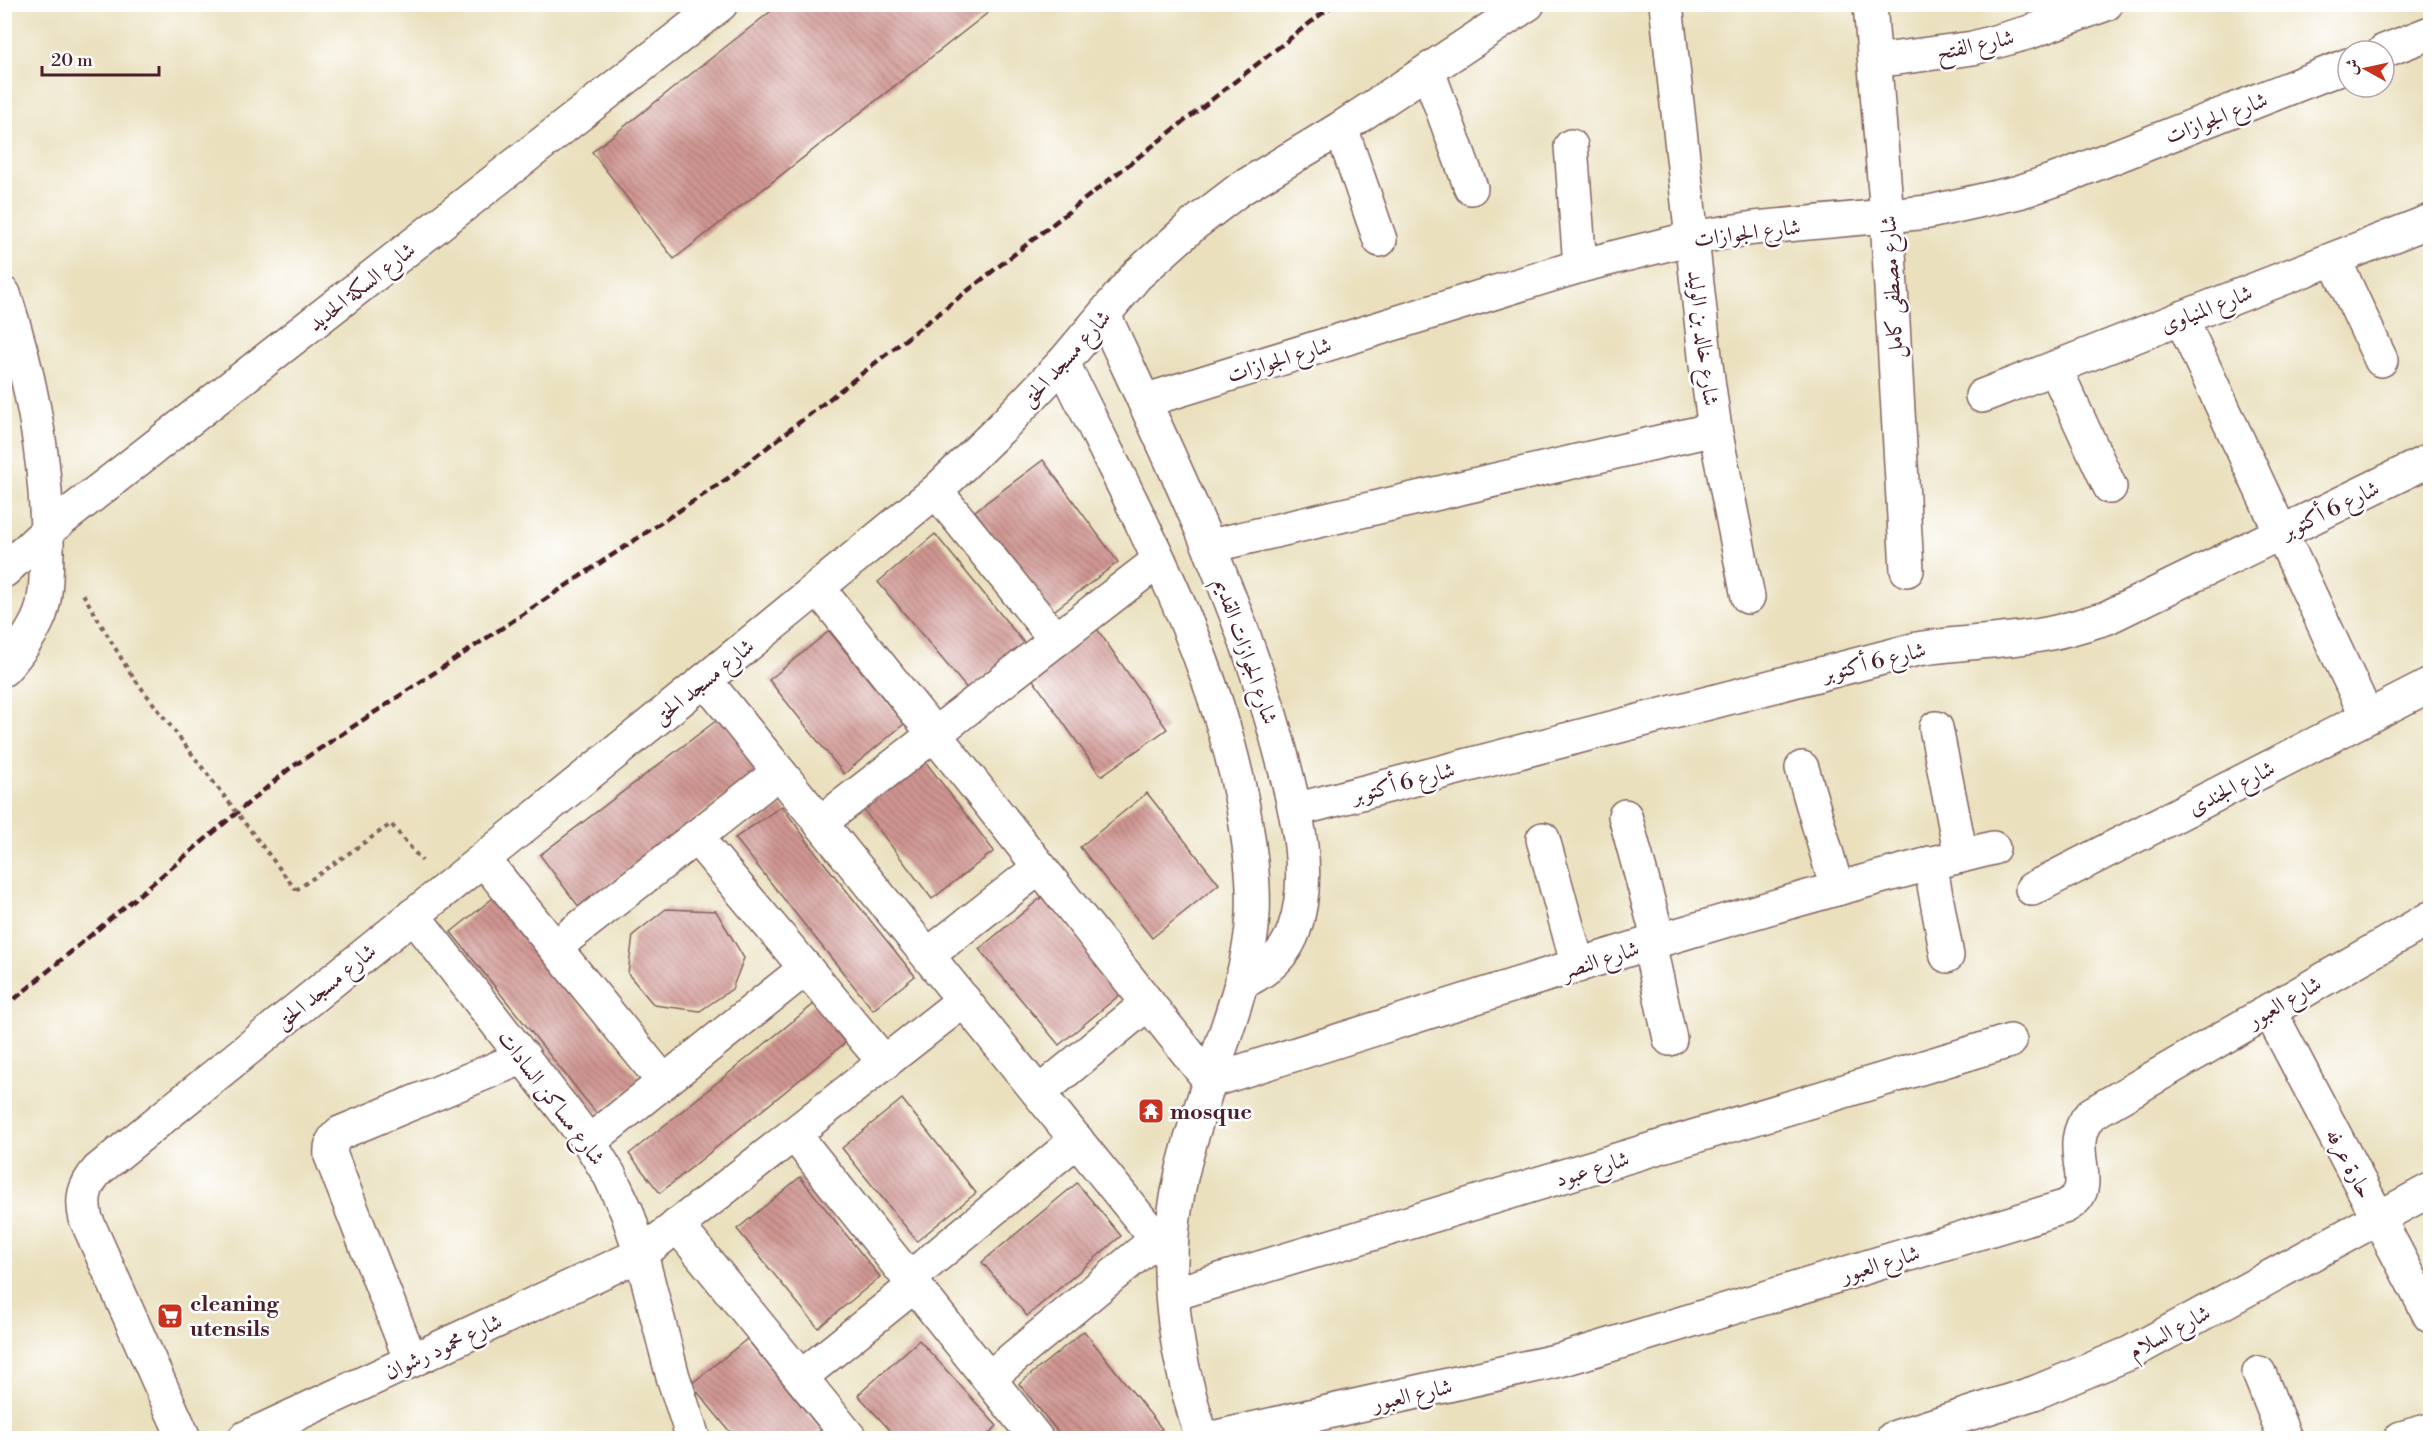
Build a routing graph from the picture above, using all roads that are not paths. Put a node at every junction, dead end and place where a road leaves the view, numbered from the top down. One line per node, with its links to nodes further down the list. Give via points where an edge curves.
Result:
1 (721, 4): 32 (street, شارع السكة الحديد)
2 (1528, 4): 10 (street, شارع مسجد الحق)
3 (1666, 4): 16 (street, شارع خالد بن الوليد)
4 (1870, 4): 8 (street, شارع مصطفى كامل)
5 (2106, 4): 8 (street, شارع الفتح, via 1973,48)
6 (2430, 33): 7 (street)
7 (2396, 46)
8 (1875, 61): 14 (street, شارع مصطفى كامل)
9 (2336, 70): 14 (street, شارع الجوازات, via 2019,192)
10 (1428, 71): 11 (street, شارع مسجد الحق); 13 (street)
11 (1341, 128): 17 (street); 21 (street, شارع مسجد الحق, via 1240,189 1193,225 1137,275)
12 (1570, 146): 19 (street)
13 (1472, 188)
14 (1887, 217): 16 (street, شارع الجوازات, via 1754,228); 36 (street, شارع مصطفى كامل)
15 (2430, 221): 18 (street, شارع المنياوى)
16 (1692, 238): 19 (street, شارع الجوازات); 28 (street, شارع خالد بن الوليد)
17 (1380, 240)
18 (2334, 259): 22 (street, شارع المنياوى); 23 (street)
19 (1580, 266): 27 (street, شارع الجوازات)
20 (4, 294): 32 (street, via 41,451)
21 (1104, 315): 24 (street, شارع مسجد الحق); 27 (street, شارع الجوازات القديم)
22 (2181, 318): 25 (street, شارع المنياوى); 33 (street)
23 (2381, 360)
24 (1063, 363): 31 (street, شارع مسجد الحق); 35 (street, شارع الجوازات القديم)
25 (2055, 368): 26 (street, شارع المنياوى); 30 (street)
26 (1982, 396)
27 (1144, 401): 34 (street, شارع الجوازات القديم)
28 (1715, 429): 34 (street); 39 (street, شارع خالد بن الوليد)
29 (2430, 460): 33 (street, شارع 6 أكتوبر)
30 (2110, 487)
31 (936, 490): 38 (street, شارع مسجد الحق); 40 (street)
32 (47, 531): 37 (street, شارع السكة الحديد); 41 (street, via 46,586 40,615 23,647)
33 (2281, 533): 44 (street); 49 (street, شارع 6 أكتوبر, via 2106,618 2070,629 2033,637 1917,649)
34 (1210, 546): 49 (street, شارع الجوازات القديم, via 1258,676)
35 (1158, 561): 40 (street); 69 (street, شارع الجوازات القديم, via 1183,612 1221,715 1246,823 1254,914)
36 (1907, 570)
37 (4, 571)
38 (818, 588): 42 (street, شارع مسجد الحق); 46 (street)
39 (1748, 597)
40 (1056, 640): 46 (street)
41 (4, 669)
42 (705, 680): 48 (street); 56 (street, شارع مسجد الحق)
43 (2430, 685): 44 (street, شارع الجندى)
44 (2367, 717): 60 (street, شارع الجندى)
45 (1936, 728): 55 (street)
46 (934, 735): 51 (street); 58 (street)
47 (1802, 768): 59 (street)
48 (779, 772): 51 (street); 52 (street)
49 (1295, 810): 69 (street, شارع الجوازات القديم, via 1302,849 1302,890 1294,930 1274,962)
50 (1625, 816): 63 (street)
51 (820, 823): 65 (street)
52 (696, 837): 64 (street); 68 (street)
53 (1544, 839): 67 (street)
54 (1993, 848): 55 (street, شارع النصر)
55 (1961, 856): 57 (street, شارع النصر)
56 (483, 859): 61 (street, شارع مسجد الحق); 64 (street)
57 (1930, 863): 59 (street, شارع النصر); 66 (street)
58 (1040, 867): 65 (street); 71 (street)
59 (1837, 889): 63 (street, شارع النصر)
60 (2032, 889)
61 (413, 915): 75 (street, شارع مساكن السادات); 96 (street, شارع مسجد الحق, via 89,1180 82,1206 86,1219)
62 (2430, 918): 72 (street, شارع العبور)
63 (1654, 942): 67 (street, شارع النصر); 73 (street)
64 (555, 947): 78 (street)
65 (928, 955): 70 (street)
66 (1947, 956)
67 (1578, 966): 77 (street, شارع النصر)
68 (806, 968): 76 (street); 78 (street)
69 (1241, 983): 77 (street, شارع الجوازات القديم)
70 (964, 1000): 76 (street, شارع محمود رشوان); 79 (street)
71 (1148, 1003): 77 (street); 79 (street)
72 (2269, 1010): 84 (street, حارة عرفه); 102 (street, شارع العبور, via 2091,1114 2083,1123 2077,1145 2082,1188 2072,1203 2064,1207 1564,1359)
73 (1670, 1039)
74 (2010, 1041): 89 (street, شارع عبود)
75 (524, 1057): 82 (street, شارع مساكن السادات); 91 (street, via 340,1132 330,1148)
76 (885, 1063): 80 (street, شارع محمود رشوان)
77 (1210, 1081): 86 (street, شارع الجوازات القديم, via 1185,1160)
78 (664, 1082): 82 (street)
79 (1039, 1093): 81 (street)
80 (794, 1134): 85 (street, شارع محمود رشوان); 88 (street)
81 (1077, 1140): 86 (street); 88 (street)
82 (589, 1142): 87 (street, شارع مساكن السادات, via 627,1212)
83 (2430, 1190): 84 (street, شارع السلام)
84 (2379, 1217): 90 (street, حارة عرفه); 103 (street, شارع السلام, via 2104,1365 2034,1393)
85 (677, 1225): 87 (street, شارع محمود رشوان); 93 (street)
86 (1164, 1248): 89 (street, شارع الجوازات القديم); 94 (street)
87 (641, 1254): 91 (street, شارع محمود رشوان); 98 (street, شارع مساكن السادات)
88 (912, 1282): 93 (street); 94 (street)
89 (1173, 1294): 101 (street, شارع الجوازات القديم, via 1177,1340)
90 (2430, 1316)
91 (411, 1361): 97 (street, شارع محمود رشوان)
92 (2259, 1373): 104 (street)
93 (801, 1377): 99 (street)
94 (989, 1378): 100 (street)
95 (2430, 1430): 105 (street)
96 (184, 1438)
97 (245, 1438)
98 (693, 1438)
99 (850, 1438)
100 (1036, 1438)
101 (1202, 1438)
102 (1212, 1438)
103 (1893, 1438)
104 (2285, 1438)
105 (2401, 1438)

